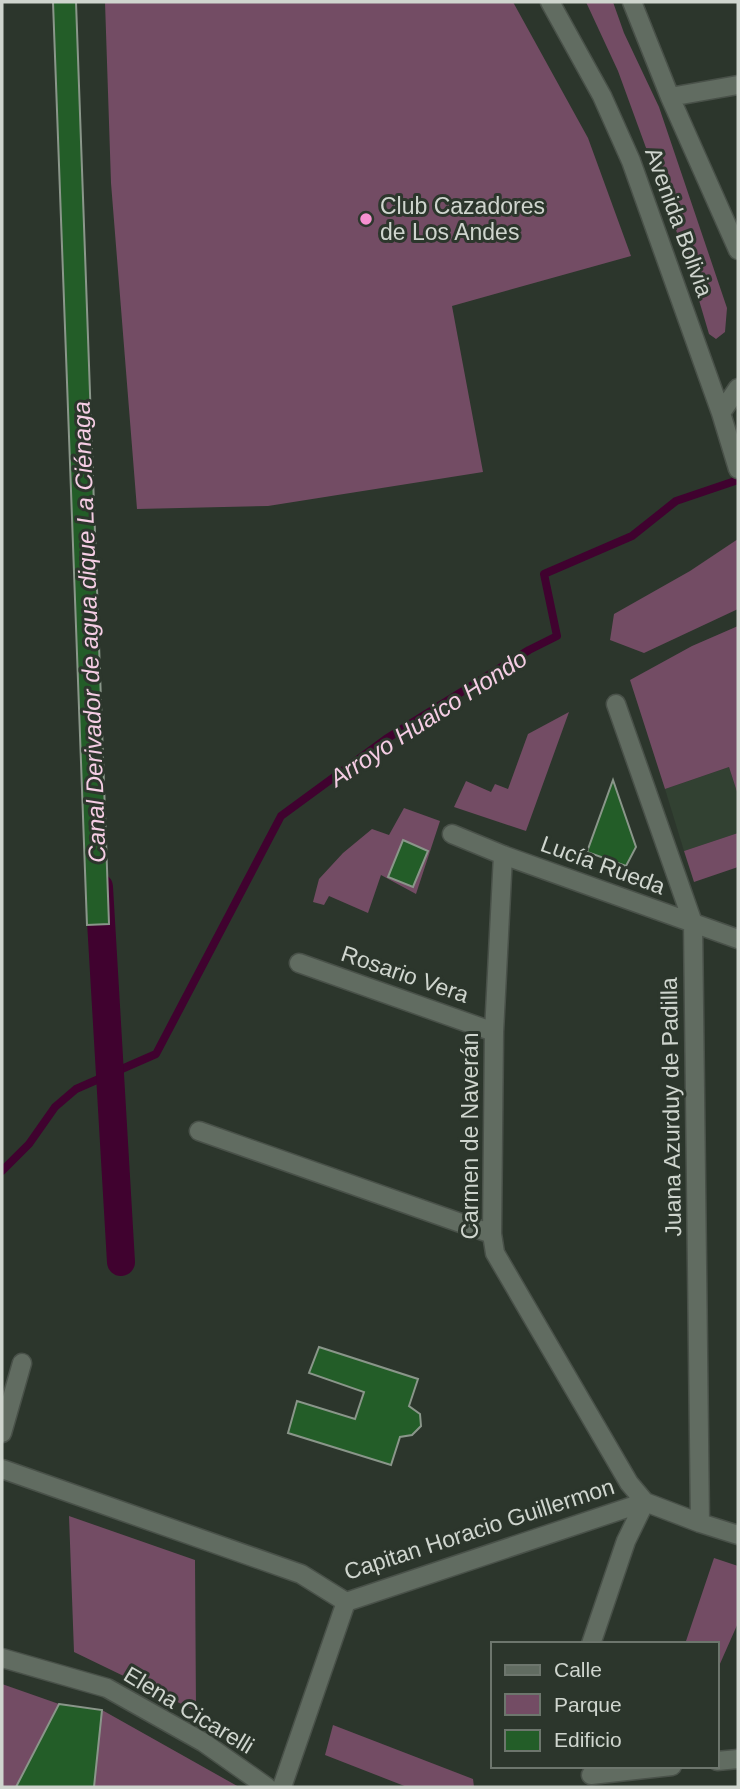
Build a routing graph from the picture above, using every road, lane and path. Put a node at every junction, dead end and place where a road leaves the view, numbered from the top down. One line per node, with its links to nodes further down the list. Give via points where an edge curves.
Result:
1 (551, 2): 7 (street, Avenida Bolivia, via 631,161)
2 (632, 2): 4 (street)
3 (738, 85): 4 (street)
4 (670, 97): 5 (street)
5 (738, 250)
6 (738, 388): 7 (street)
7 (721, 413): 8 (street, Avenida Bolivia)
8 (738, 469)
9 (616, 704): 12 (street, Juana Azurduy de Padilla)
10 (452, 834): 11 (street, Lucía Rueda)
11 (503, 855): 12 (street, Lucía Rueda); 15 (street, Carmen de Naverán)
12 (693, 923): 13 (street, Lucía Rueda); 22 (street, Juana Azurduy de Padilla)
13 (738, 939)
14 (299, 963): 15 (street, Rosario Vera)
15 (494, 1032): 17 (street, Carmen de Naverán)
16 (199, 1132): 17 (street)
17 (492, 1234): 21 (street, Carmen de Naverán, via 495,1253 629,1483)
18 (22, 1363): 19 (street)
19 (2, 1433)
20 (2, 1469): 24 (street, Capitan Horacio Guillermon, via 301,1574)
21 (645, 1502): 22 (street, Capitan Horacio Guillermon); 24 (street, Capitan Horacio Guillermon); 25 (street, via 626,1541)
22 (700, 1524): 23 (street, Capitan Horacio Guillermon)
23 (738, 1535)
24 (346, 1602): 32 (street)
25 (592, 1642)
26 (2, 1658): 31 (street, Elena Cicarelli, via 107,1688 203,1742)
27 (738, 1759): 28 (street)
28 (719, 1761)
29 (656, 1768): 30 (street)
30 (591, 1776)
31 (267, 1787)
32 (282, 1787)

